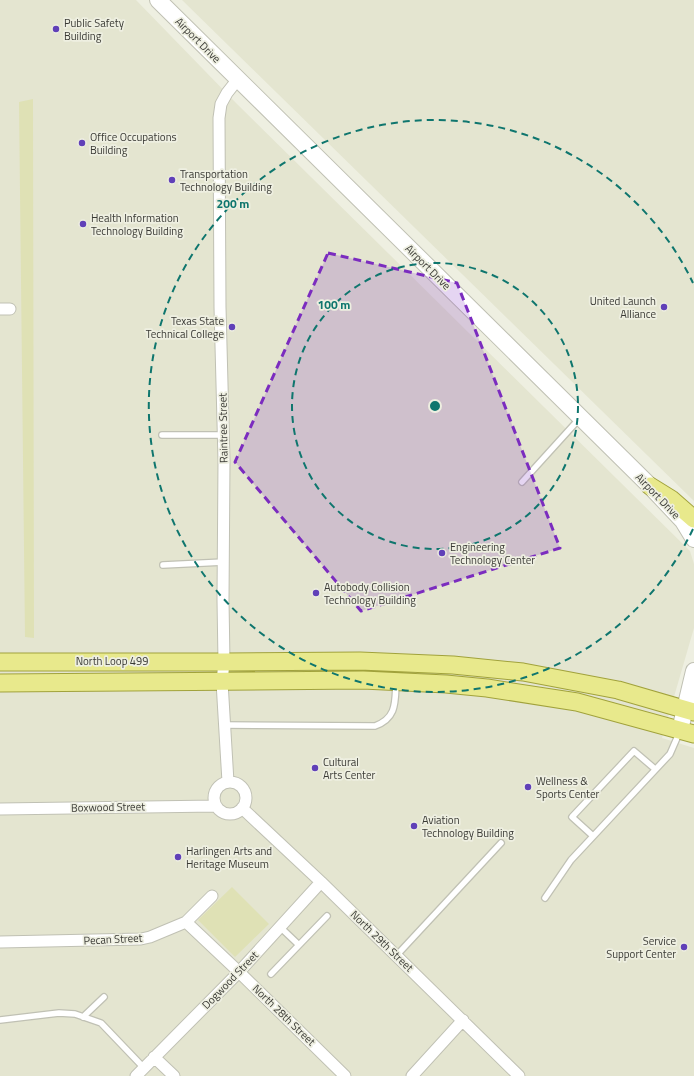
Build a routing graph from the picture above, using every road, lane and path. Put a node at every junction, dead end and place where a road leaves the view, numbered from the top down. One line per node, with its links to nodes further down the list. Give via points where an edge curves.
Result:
1 (164, 2): 2 (street, Airport Drive)
2 (238, 79): 3 (street, Airport Drive); 4 (street, Raintree Street, via 221,104 219,118)
3 (581, 418): 6 (lane); 7 (street, Airport Drive)
4 (224, 435): 5 (lane); 10 (street, Raintree Street)
5 (162, 436)
6 (522, 482)
7 (650, 486): 8 (main road, via 671,499); 9 (street, Airport Drive, via 683,521)
8 (694, 519)
9 (694, 539)
10 (224, 562): 11 (lane); 13 (street, Raintree Street)
11 (163, 565)
12 (0, 662): 13 (main road, North Loop 499)
13 (224, 662): 15 (street, Raintree Street); 18 (main road, North Loop 499, via 360,661 461,665 523,672 618,690)
14 (694, 671): 18 (street)
15 (222, 682): 16 (main road, North Loop 499); 17 (main road, North Loop 499); 19 (street, Raintree Street)
16 (396, 682): 19 (lane, via 393,712 383,723 375,726); 20 (main road, North Loop 499, via 487,688 577,702)
17 (0, 683)
18 (690, 711): 20 (street)
19 (224, 725): 22 (street, Raintree Street)
20 (687, 732): 21 (lane)
21 (655, 769): 26 (lane); 26 (lane, via 634,751 572,817)
22 (228, 782): 23 (street, via 221,784 216,790); 24 (street, via 236,782 246,794)
23 (216, 806): 24 (street, via 228,814 236,813); 25 (street, Boxwood Street)
24 (242, 808): 28 (street, North 29th Street)
25 (0, 809)
26 (593, 836): 30 (lane, via 571,860)
27 (501, 843): 36 (lane)
28 (322, 882): 33 (street, Dogwood Street); 36 (street, North 29th Street)
29 (212, 896): 32 (street, Pecan Street)
30 (545, 898)
31 (327, 916): 35 (lane)
32 (186, 922): 34 (street, Pecan Street, via 141,939); 37 (street, North 28th Street)
33 (280, 927): 35 (lane); 37 (street, Dogwood Street)
34 (0, 942)
35 (299, 945): 38 (lane)
36 (396, 956): 42 (street, North 29th Street)
37 (239, 972): 43 (street, Dogwood Street); 46 (street, North 28th Street)
38 (271, 974)
39 (104, 997): 40 (lane)
40 (83, 1017): 41 (lane, via 59,1013); 44 (lane, via 101,1023)
41 (0, 1020)
42 (463, 1020): 47 (street); 48 (street, North 29th Street)
43 (154, 1057): 44 (street, Dogwood Street); 45 (street)
44 (140, 1072)
45 (174, 1076)
46 (345, 1076)
47 (412, 1076)
48 (519, 1076)

